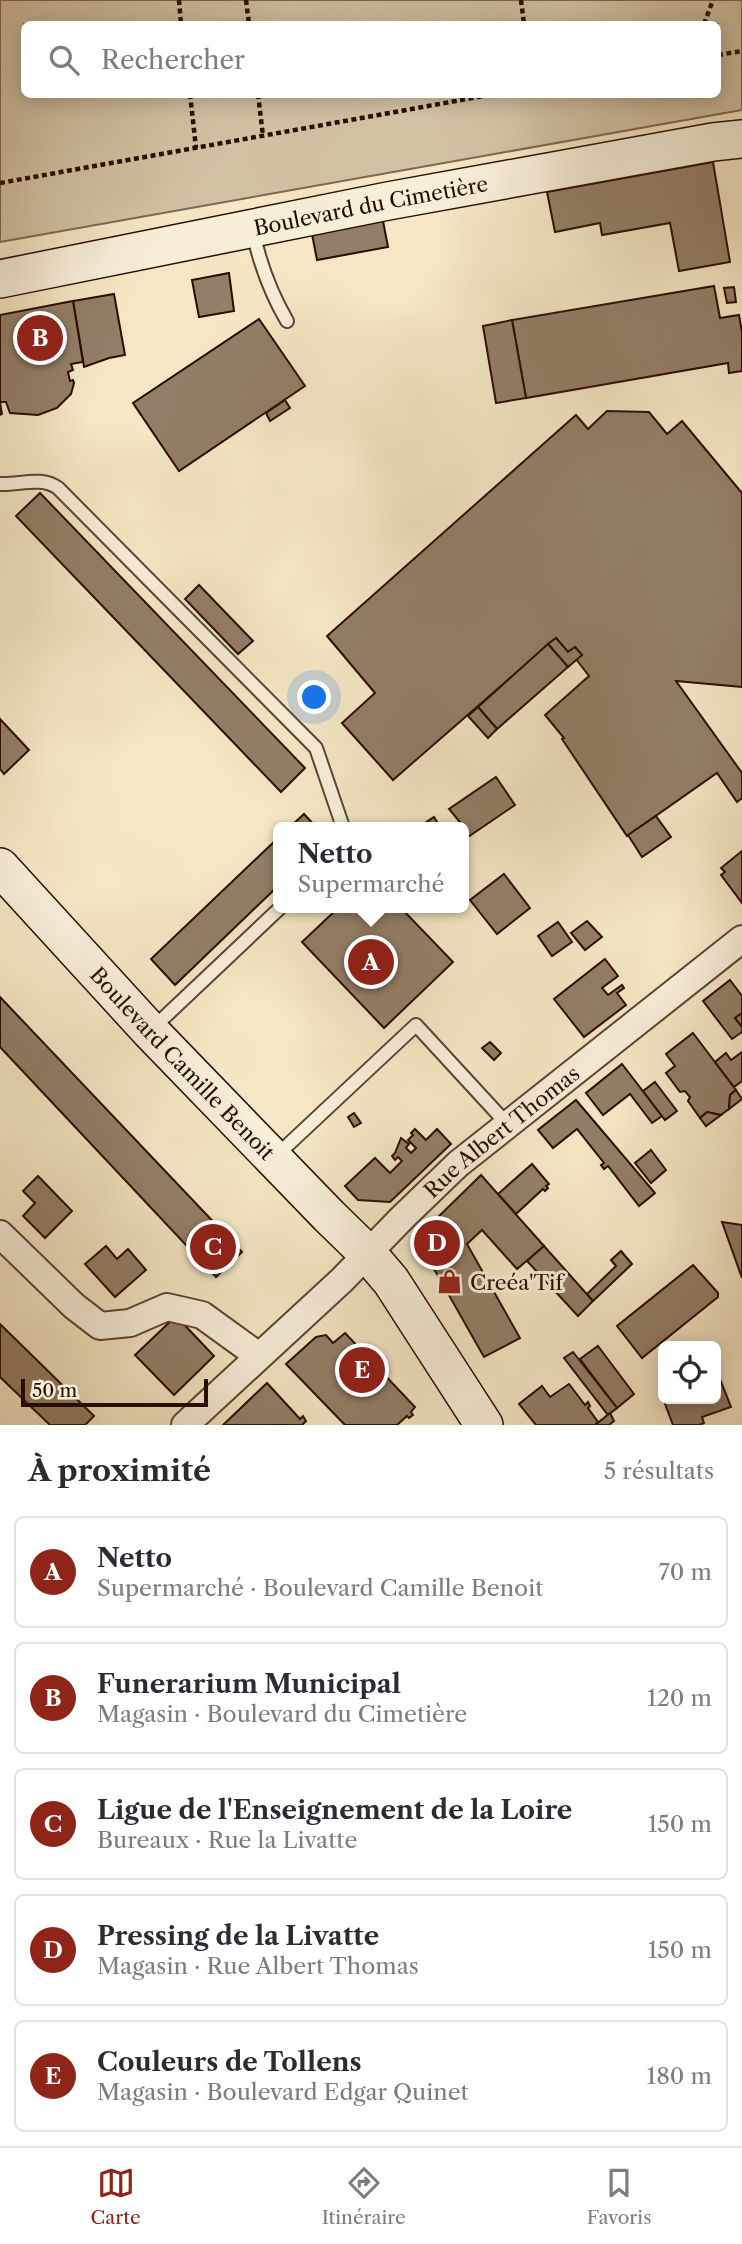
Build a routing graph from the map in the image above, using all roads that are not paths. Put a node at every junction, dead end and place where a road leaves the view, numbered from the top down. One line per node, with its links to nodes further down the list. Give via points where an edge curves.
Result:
1 (742, 139): 2 (street, Boulevard du Cimetière)
2 (252, 228): 3 (street, Boulevard du Cimetière); 4 (lane, via 260,263)
3 (0, 279)
4 (286, 321)
5 (0, 484): 6 (lane, via 51,483 68,498 316,748)
6 (341, 822)
7 (0, 868): 10 (street, Boulevard Camille Benoit)
8 (275, 913): 10 (lane)
9 (742, 939): 11 (street, Rue Albert Thomas)
10 (150, 1031): 12 (street, Boulevard Camille Benoit)
11 (508, 1125): 12 (lane, via 416,1025); 14 (street, Rue Albert Thomas, via 458,1164)
12 (273, 1158): 14 (street, Boulevard Camille Benoit)
13 (0, 1234): 15 (street, via 100,1326 130,1323 167,1307 202,1315)
14 (369, 1254): 16 (street, Rue Albert Thomas); 17 (street, Boulevard Camille Benoit)
15 (248, 1349)
16 (185, 1425)
17 (484, 1425)

